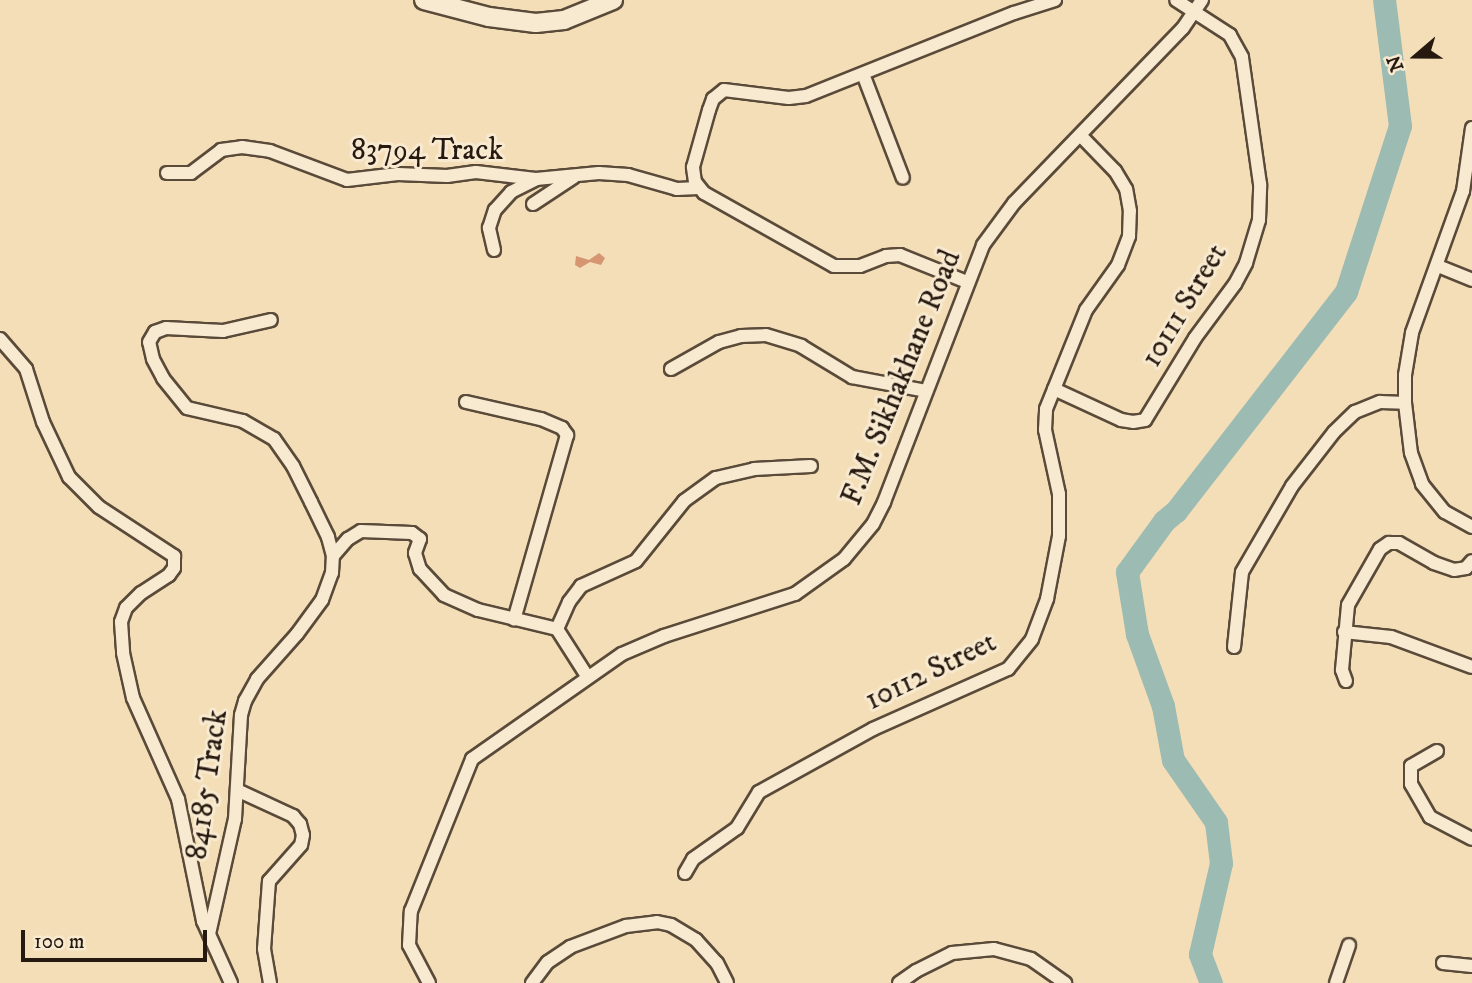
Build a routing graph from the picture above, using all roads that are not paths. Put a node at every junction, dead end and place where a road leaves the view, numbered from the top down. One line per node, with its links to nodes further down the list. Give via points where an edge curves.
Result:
1 (425, 0): 2 (street, via 489,17 536,23 564,20)
2 (613, 0)
3 (1055, 0): 6 (street)
4 (1176, 0): 5 (street)
5 (1199, 6): 8 (street, F.M. Sikhakhane Road); 22 (street, 10111 Street, via 1230,35 1245,70 1261,203 1246,263 1145,420 1121,420)
6 (863, 74): 11 (street); 13 (street, via 796,98 732,89 718,94 693,167)
7 (1472, 134): 16 (street, via 1463,191)
8 (1080, 135): 18 (street, F.M. Sikhakhane Road, via 998,223); 22 (street, 10112 Street, via 1126,189 1129,236 1118,265 1086,310)
9 (167, 173): 12 (street, 83794 Track, via 191,173 221,150 242,147 270,151 346,180 476,172)
10 (577, 175): 12 (street, 83794 Track); 13 (street, 83794 Track, via 628,175 677,189); 14 (street)
11 (903, 178)
12 (536, 179): 15 (street, via 510,192 495,210 489,228)
13 (698, 188): 18 (street, via 834,266 860,267 900,255)
14 (533, 204)
15 (494, 250)
16 (1438, 266): 17 (street); 25 (street, via 1412,333)
17 (1472, 280)
18 (967, 282): 23 (street, F.M. Sikhakhane Road)
19 (271, 320): 28 (street, via 223,331 166,328 151,337 149,348 163,378 187,408 243,422 274,439 293,466)
20 (0, 339): 41 (street, via 26,369 43,422 69,477 99,507 174,556 169,575 126,608 121,622 122,653 133,698 178,799)
21 (671, 369): 23 (street, via 719,342 766,335 802,346 852,377)
22 (1054, 388): 40 (street, 10112 Street, via 1044,419 1059,494 1059,536 1042,614 1016,663 873,729 767,787 737,828 693,859)
23 (926, 391): 35 (street, F.M. Sikhakhane Road, via 873,524 824,576 780,600 635,648)
24 (466, 402): 30 (street, via 541,419 567,435)
25 (1405, 403): 27 (street, via 1411,453 1422,485 1445,512); 33 (street, via 1380,402 1355,412 1292,486 1242,572)
26 (810, 466): 31 (street, via 754,469 716,478 684,501 636,561 581,586)
27 (1472, 527)
28 (333, 556): 30 (street, via 361,531 417,535 415,557 433,587 464,605); 38 (street, 84185 Track, via 332,573 321,600 250,690 242,716)
29 (1472, 561): 32 (street, via 1466,568 1454,570 1399,543 1389,543 1350,598)
30 (514, 620): 31 (street)
31 (557, 629): 35 (street)
32 (1344, 632): 34 (street, via 1391,637); 36 (street, via 1342,670)
33 (1234, 647)
34 (1472, 667)
35 (587, 676): 47 (street, F.M. Sikhakhane Road, via 472,759 411,911 408,945)
36 (1346, 681)
37 (1437, 751): 39 (street, via 1411,766 1410,784 1430,817)
38 (239, 791): 41 (street, 84185 Track); 46 (street, via 293,816 303,835 301,845 269,881 264,949)
39 (1472, 839)
40 (685, 873)
41 (209, 934): 45 (street)
42 (1349, 945): 52 (street)
43 (1443, 962): 44 (street)
44 (1472, 966)
45 (232, 983)
46 (270, 983)
47 (429, 983)
48 (532, 983): 49 (street, via 548,962 570,947 626,926 657,922 696,940 717,963)
49 (727, 983)
50 (899, 983): 51 (street, via 952,953 994,949 1031,959)
51 (1065, 983)
52 (1336, 983)

